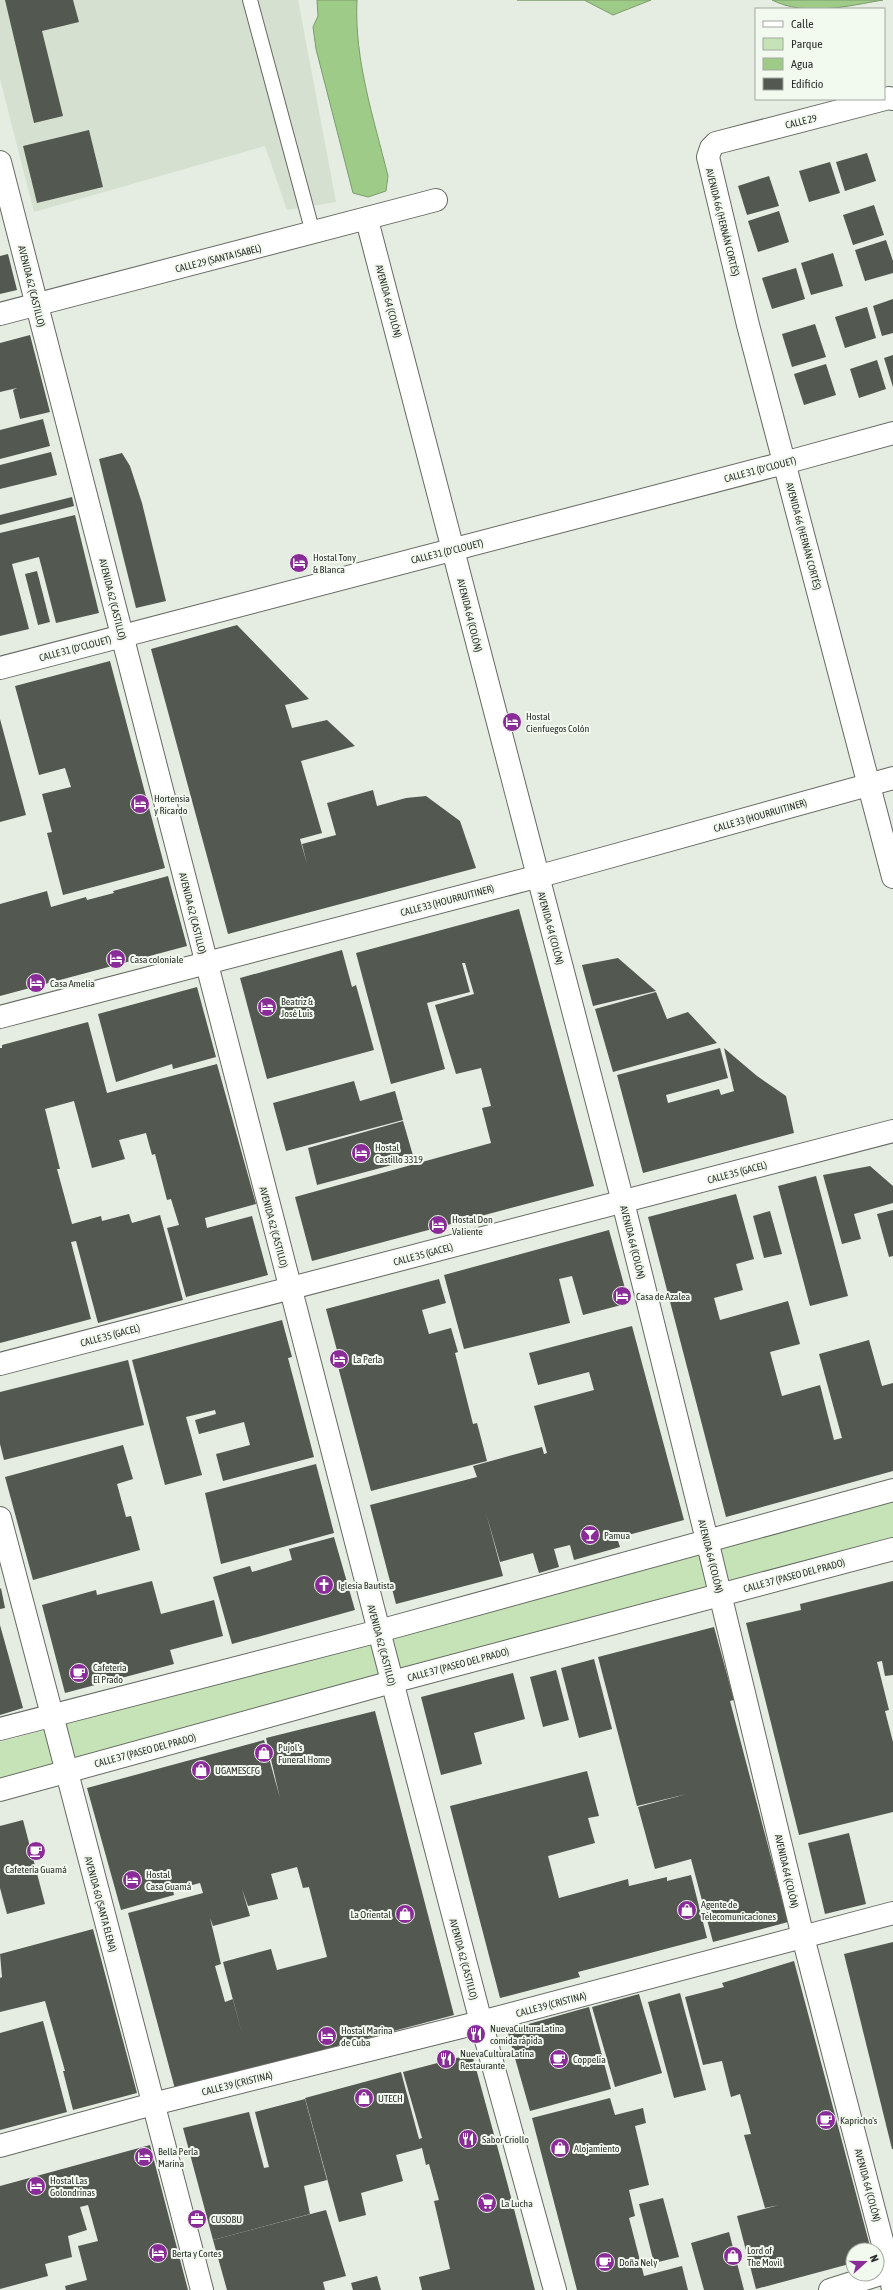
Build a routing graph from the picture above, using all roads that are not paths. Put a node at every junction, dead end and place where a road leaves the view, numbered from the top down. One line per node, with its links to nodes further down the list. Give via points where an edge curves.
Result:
1 (250, 0): 7 (lane)
2 (881, 100): 3 (street, CALLE 29, via 716,143)
3 (711, 148): 11 (street, AVENIDA 66 (HERNÁN CORTÉS), via 708,157)
4 (0, 162): 8 (street, AVENIDA 62 (CASTILLO))
5 (436, 200): 6 (street, CALLE 29 (SANTA ISABEL))
6 (368, 220): 7 (street, CALLE 29 (SANTA ISABEL)); 12 (street, AVENIDA 64 (COLÓN))
7 (313, 233): 8 (street, CALLE 29 (SANTA ISABEL))
8 (37, 305): 9 (street, CALLE 29 (SANTA ISABEL)); 13 (street, AVENIDA 62 (CASTILLO))
9 (0, 314)
10 (893, 433): 11 (street, CALLE 31 (D'CLOUET))
11 (784, 463): 12 (street, CALLE 31 (D'CLOUET)); 16 (street, AVENIDA 66 (HERNÁN CORTÉS))
12 (453, 550): 13 (street, CALLE 31 (D'CLOUET)); 17 (street, AVENIDA 64 (COLÓN))
13 (122, 636): 14 (street, CALLE 31 (D'CLOUET)); 19 (street, AVENIDA 62 (CASTILLO))
14 (0, 668)
15 (893, 778): 16 (street, CALLE 33 (HOURRUITINER))
16 (869, 785): 17 (street, CALLE 33 (HOURRUITINER)); 18 (street, AVENIDA 66 (HERNÁN CORTÉS))
17 (538, 876): 19 (street, CALLE 33 (HOURRUITINER)); 22 (street, AVENIDA 64 (COLÓN))
18 (893, 877)
19 (206, 963): 20 (street, CALLE 33 (HOURRUITINER)); 23 (street, AVENIDA 62 (CASTILLO))
20 (0, 1017)
21 (893, 1131): 22 (street, CALLE 35 (GACEL))
22 (623, 1202): 23 (street, CALLE 35 (GACEL)); 27 (street, AVENIDA 64 (COLÓN))
23 (290, 1288): 24 (street, CALLE 35 (GACEL)); 30 (street, AVENIDA 62 (CASTILLO))
24 (0, 1364)
25 (893, 1490): 27 (street)
26 (0, 1518): 32 (street, AVENIDA 60 (SANTA ELENA))
27 (707, 1540): 29 (street, AVENIDA 64 (COLÓN)); 30 (street)
28 (893, 1549): 29 (street, CALLE 37 (PASEO DEL PRADO))
29 (721, 1594): 31 (street, CALLE 37 (PASEO DEL PRADO)); 37 (street, AVENIDA 64 (COLÓN))
30 (379, 1631): 31 (street, AVENIDA 62 (CASTILLO)); 32 (street)
31 (392, 1682): 34 (street, CALLE 37 (PASEO DEL PRADO)); 38 (street, AVENIDA 62 (CASTILLO))
32 (52, 1715): 33 (street); 34 (street, AVENIDA 60 (SANTA ELENA))
33 (0, 1729)
34 (66, 1772): 35 (street, CALLE 37 (PASEO DEL PRADO)); 39 (street, AVENIDA 60 (SANTA ELENA))
35 (0, 1790)
36 (893, 1913): 37 (street, CALLE 39 (CRISTINA))
37 (803, 1937): 38 (street, CALLE 39 (CRISTINA)); 41 (street, AVENIDA 64 (COLÓN))
38 (481, 2022): 39 (street, CALLE 39 (CRISTINA)); 43 (street, AVENIDA 62 (CASTILLO))
39 (154, 2104): 40 (street, CALLE 39 (CRISTINA)); 42 (street, AVENIDA 60 (SANTA ELENA))
40 (0, 2146)
41 (892, 2277): 44 (street)
42 (202, 2290)
43 (555, 2290)
44 (830, 2290)

